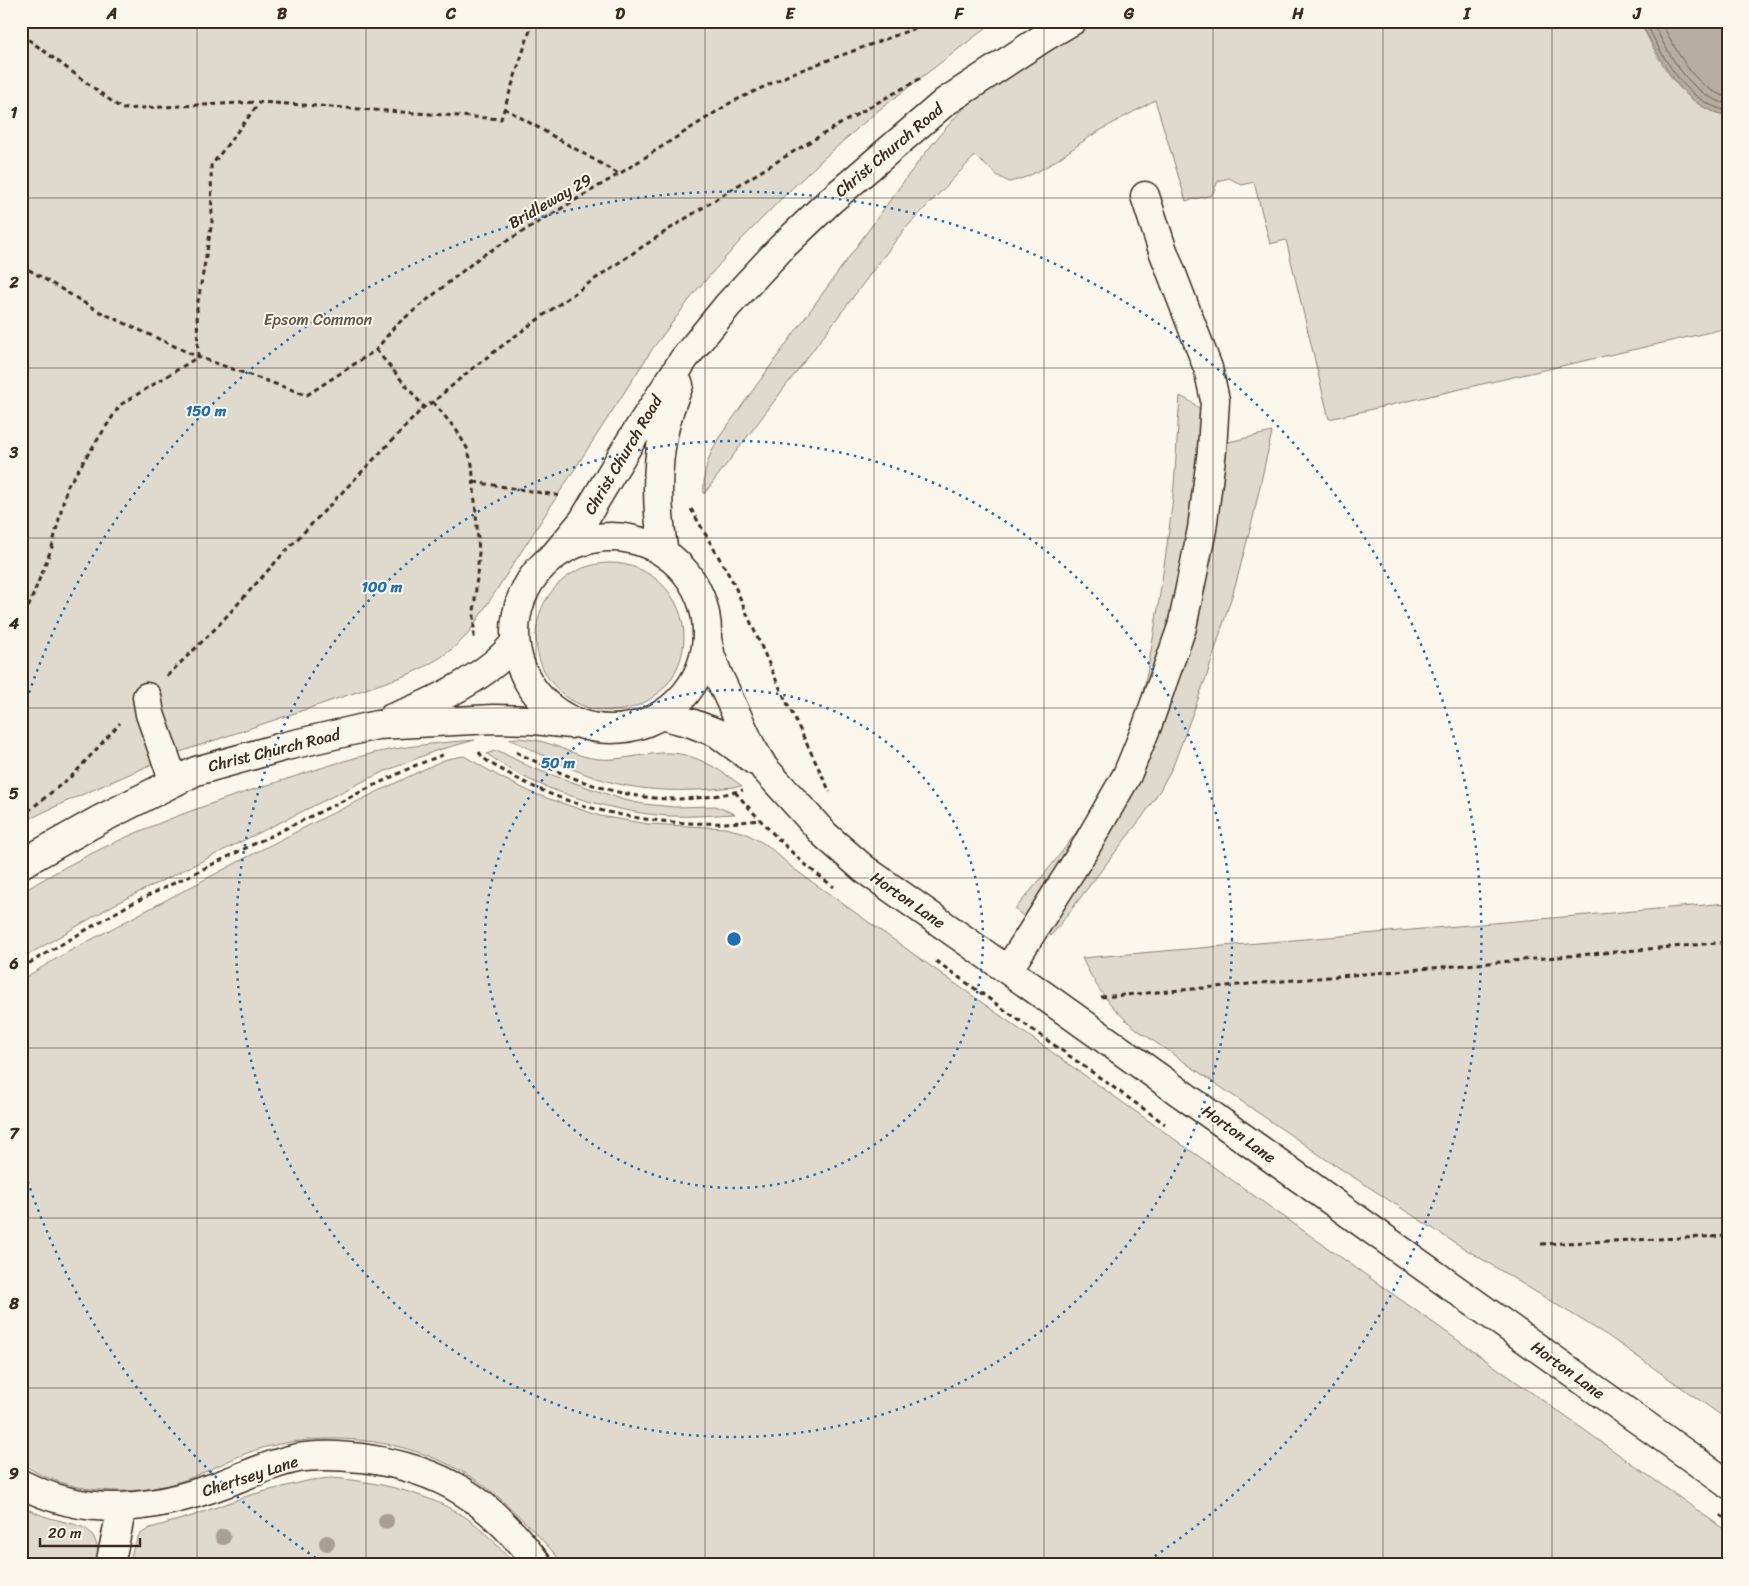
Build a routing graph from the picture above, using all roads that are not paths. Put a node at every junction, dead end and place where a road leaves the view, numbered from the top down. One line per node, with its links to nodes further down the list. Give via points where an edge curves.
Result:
1 (1072, 21): 3 (main road, Christ Church Road, via 946,102 830,201)
2 (1145, 196): 15 (main road, via 1208,368 1215,400 1202,529 1182,627 1127,775)
3 (728, 305): 4 (main road, Christ Church Road, via 685,371 664,428 658,463 658,513); 5 (main road, Christ Church Road, via 684,359 583,521)
4 (664, 553): 5 (main road, via 645,543 606,537 578,543); 6 (main road, via 687,574 697,590 705,615)
5 (554, 556): 7 (main road, via 538,570 524,592 516,618)
6 (707, 639): 9 (main road, Christ Church Road, via 694,680 680,700); 12 (main road, Horton Lane, via 719,677 751,746)
7 (515, 642): 10 (main road, Christ Church Road, via 479,674); 11 (main road, via 522,671 535,693 558,713)
8 (147, 697): 13 (main road)
9 (661, 715): 11 (main road, Christ Church Road, via 625,728); 12 (main road, Horton Lane, via 691,722 717,733)
10 (377, 725): 11 (main road, Christ Church Road, via 494,719); 13 (main road, Christ Church Road, via 240,758 196,771)
11 (585, 726)
12 (770, 775): 15 (main road, Horton Lane, via 825,835 864,869)
13 (174, 782): 14 (main road, Christ Church Road)
14 (21, 864)
15 (1008, 970): 17 (main road, Horton Lane)
16 (21, 1484): 18 (main road, Chertsey Lane, via 86,1506)
17 (1728, 1484)
18 (122, 1507): 19 (main road); 20 (main road, Chertsey Lane, via 148,1506 179,1499 298,1458 375,1460 417,1469 466,1493 508,1528)
19 (110, 1565)
20 (538, 1565)

